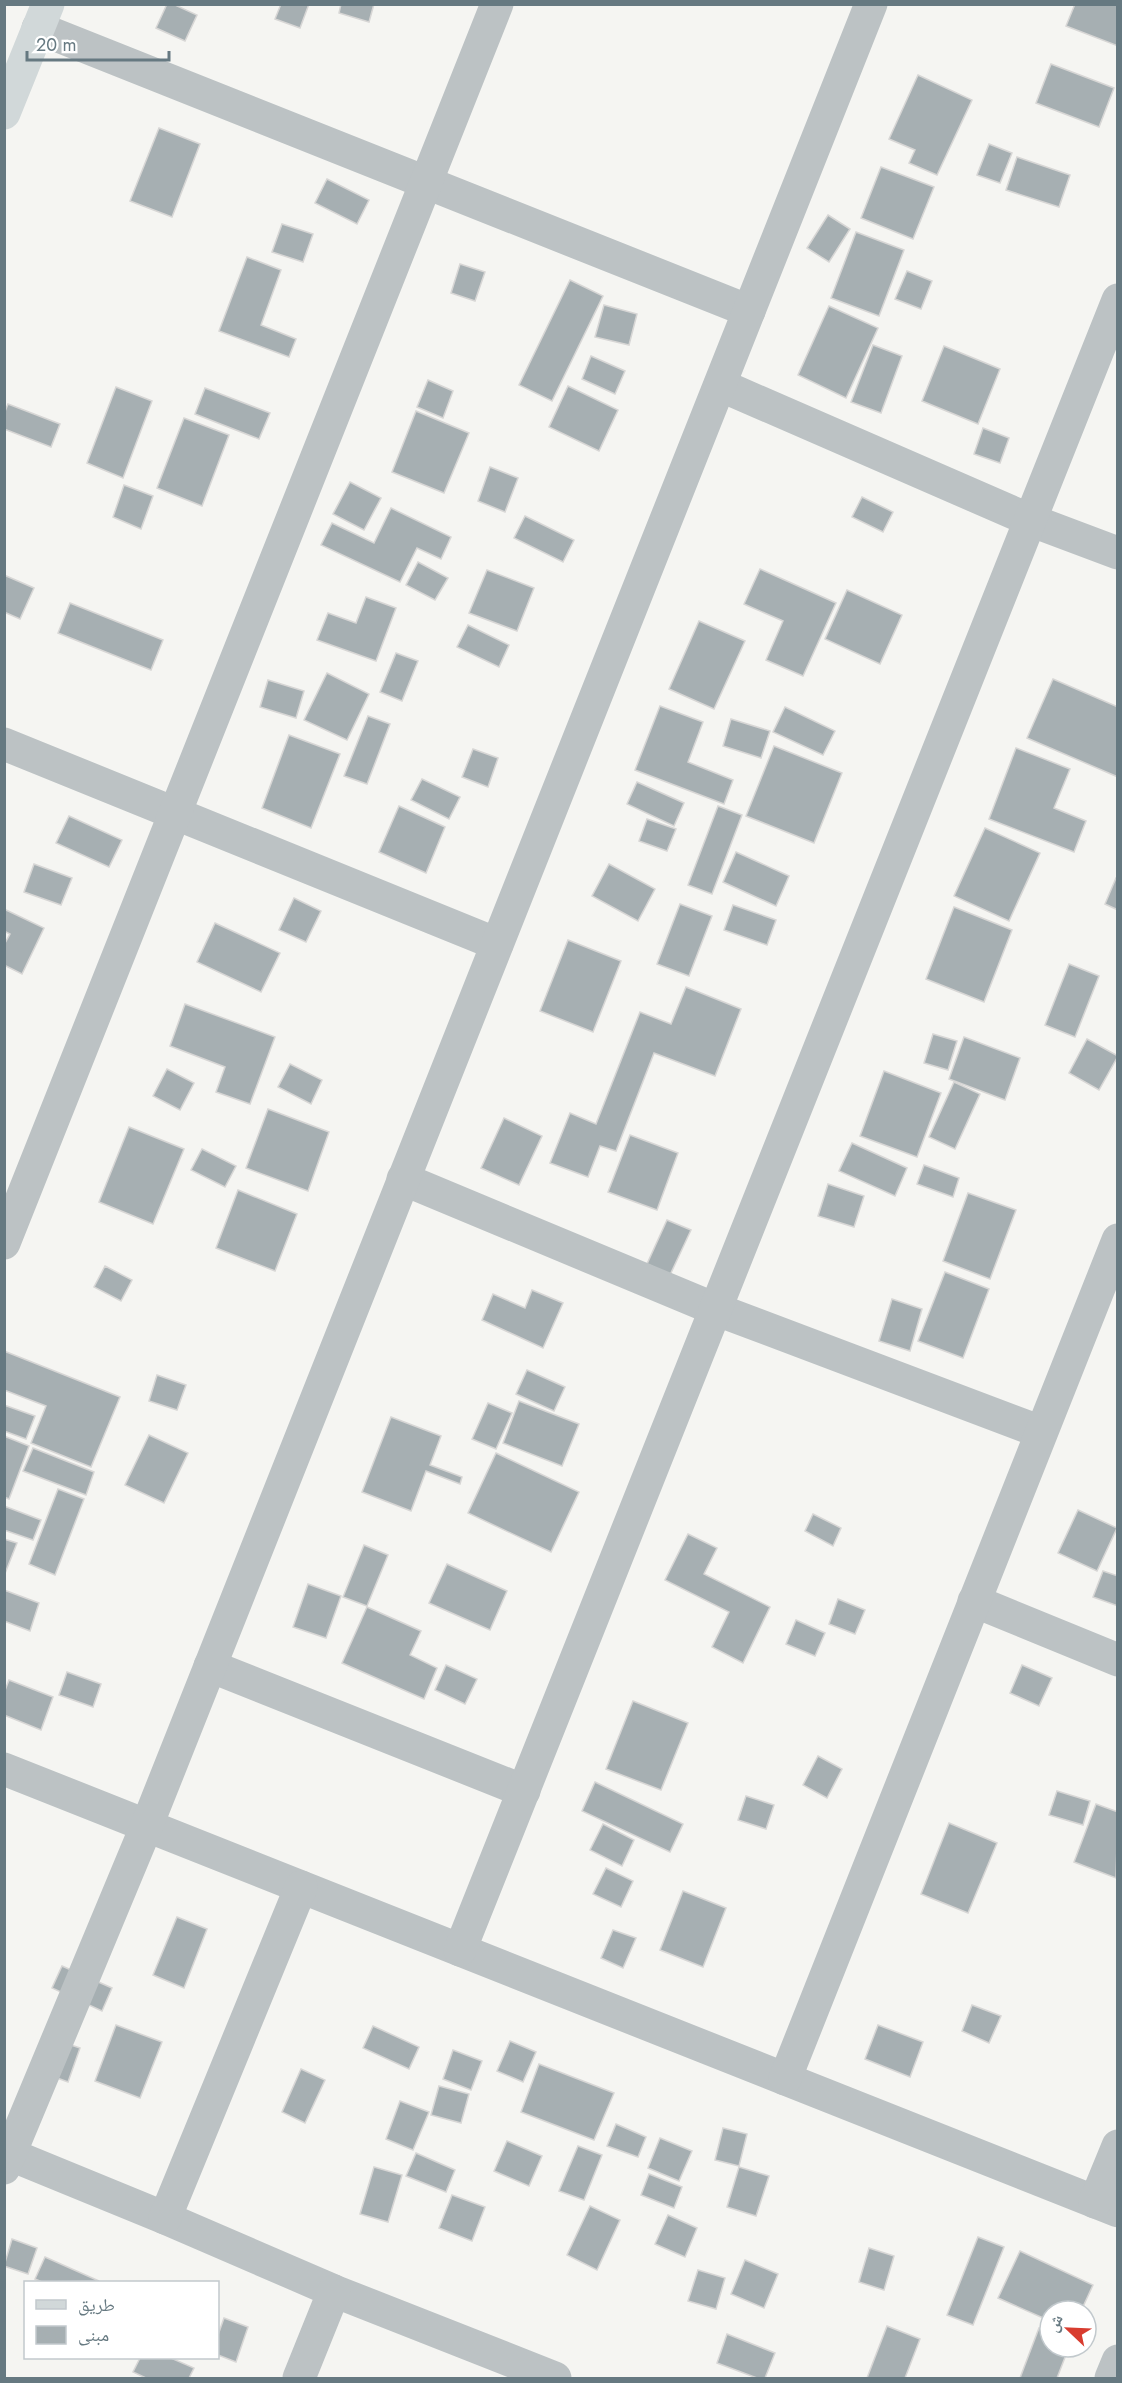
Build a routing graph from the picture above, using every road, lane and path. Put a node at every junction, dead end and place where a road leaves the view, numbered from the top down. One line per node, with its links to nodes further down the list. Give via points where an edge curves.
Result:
1 (497, 4): 5 (street)
2 (871, 4): 7 (street)
3 (43, 16): 4 (main road); 5 (street)
4 (4, 113)
5 (427, 182): 7 (street); 12 (street)
6 (1118, 300): 9 (street)
7 (749, 311): 8 (street)
8 (720, 385): 9 (street); 13 (street)
9 (1030, 520): 10 (street); 17 (street)
10 (1118, 553)
11 (4, 744): 12 (street)
12 (176, 814): 13 (street); 16 (street)
13 (497, 944): 14 (street)
14 (404, 1179): 17 (street); 21 (street)
15 (1118, 1240): 18 (street)
16 (4, 1243)
17 (715, 1310): 18 (street); 23 (street)
18 (1041, 1432): 19 (street)
19 (974, 1601): 20 (street); 27 (street)
20 (1118, 1660)
21 (210, 1666): 23 (street); 24 (street)
22 (4, 1768): 24 (street)
23 (524, 1791): 26 (street)
24 (147, 1825): 25 (street); 29 (street)
25 (301, 1887): 26 (street); 31 (street)
26 (460, 1950): 27 (street)
27 (784, 2079): 30 (street)
28 (1118, 2146): 30 (street)
29 (6, 2158): 31 (street)
30 (1106, 2207)
31 (165, 2218): 32 (street)
32 (334, 2291): 34 (street); 35 (street)
33 (1118, 2361): 36 (street)
34 (299, 2379)
35 (555, 2379)
36 (1111, 2379)

